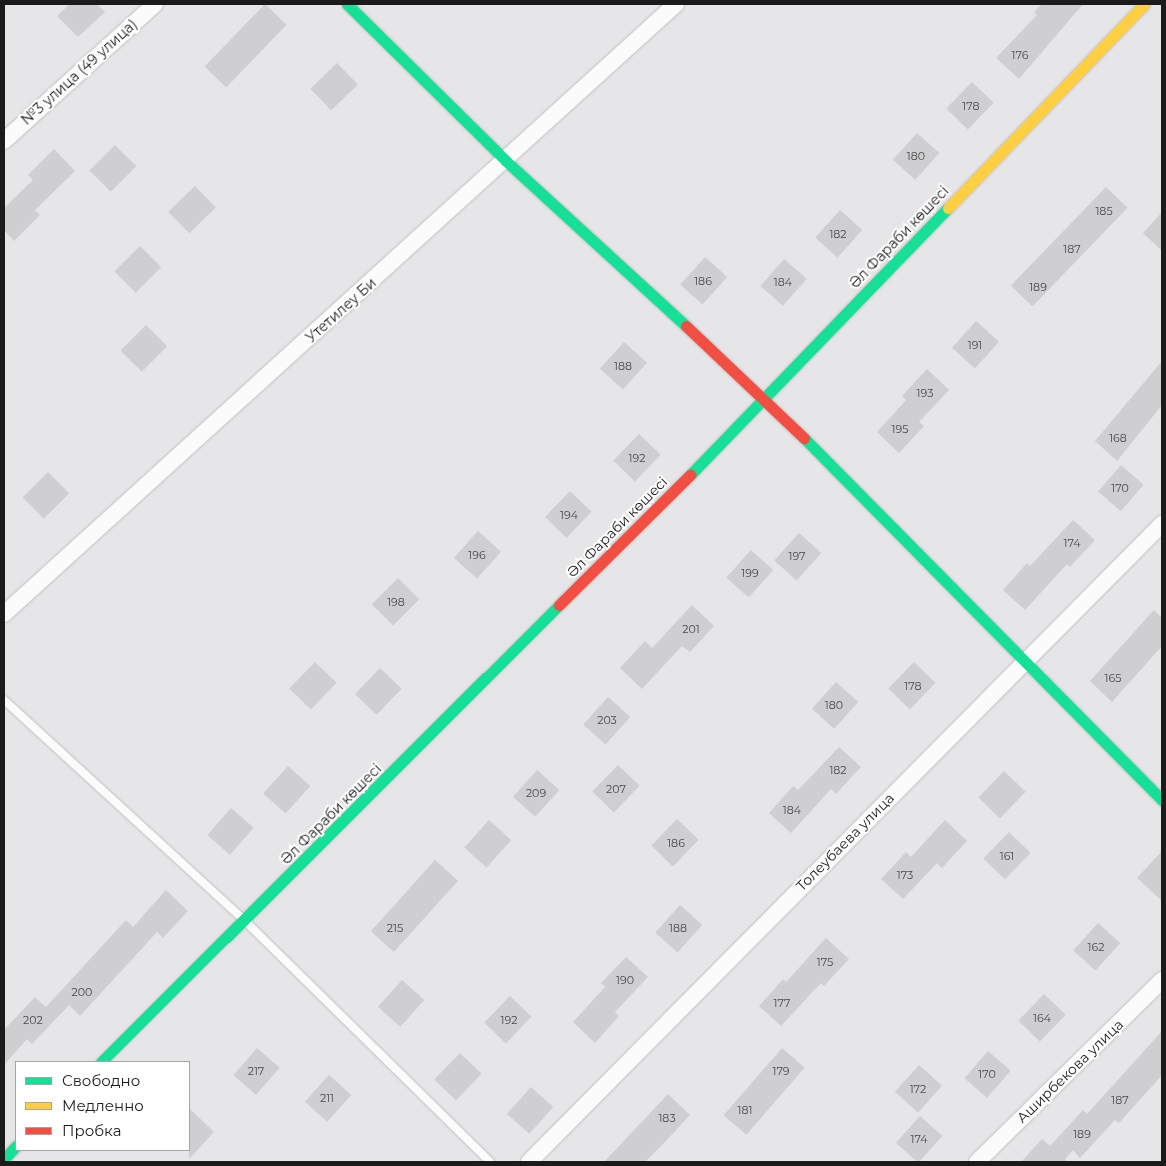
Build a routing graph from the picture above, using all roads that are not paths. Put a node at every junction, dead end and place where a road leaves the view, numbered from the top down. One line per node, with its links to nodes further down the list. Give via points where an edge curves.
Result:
1 (155, 4): 5 (street, №3 улица (49 улица))
2 (347, 4): 6 (street)
3 (676, 4): 6 (street, Утетилеу Би)
4 (1144, 4): 7 (street, Әл Фараби көшесі)
5 (4, 141)
6 (506, 161): 7 (street); 9 (street, Утетилеу Би)
7 (766, 398): 10 (street); 13 (street, Әл Фараби көшесі)
8 (1162, 524): 10 (street, Толеубаева улица)
9 (4, 614)
10 (1023, 662): 12 (street); 19 (street, Толеубаева улица)
11 (4, 700): 13 (lane)
12 (1162, 800)
13 (244, 920): 15 (street, Әл Фараби көшесі); 18 (lane)
14 (1162, 980): 20 (street, Аширбекова улица)
15 (102, 1061)
16 (15, 1147): 17 (street)
17 (4, 1159)
18 (490, 1162)
19 (529, 1162)
20 (977, 1162)

